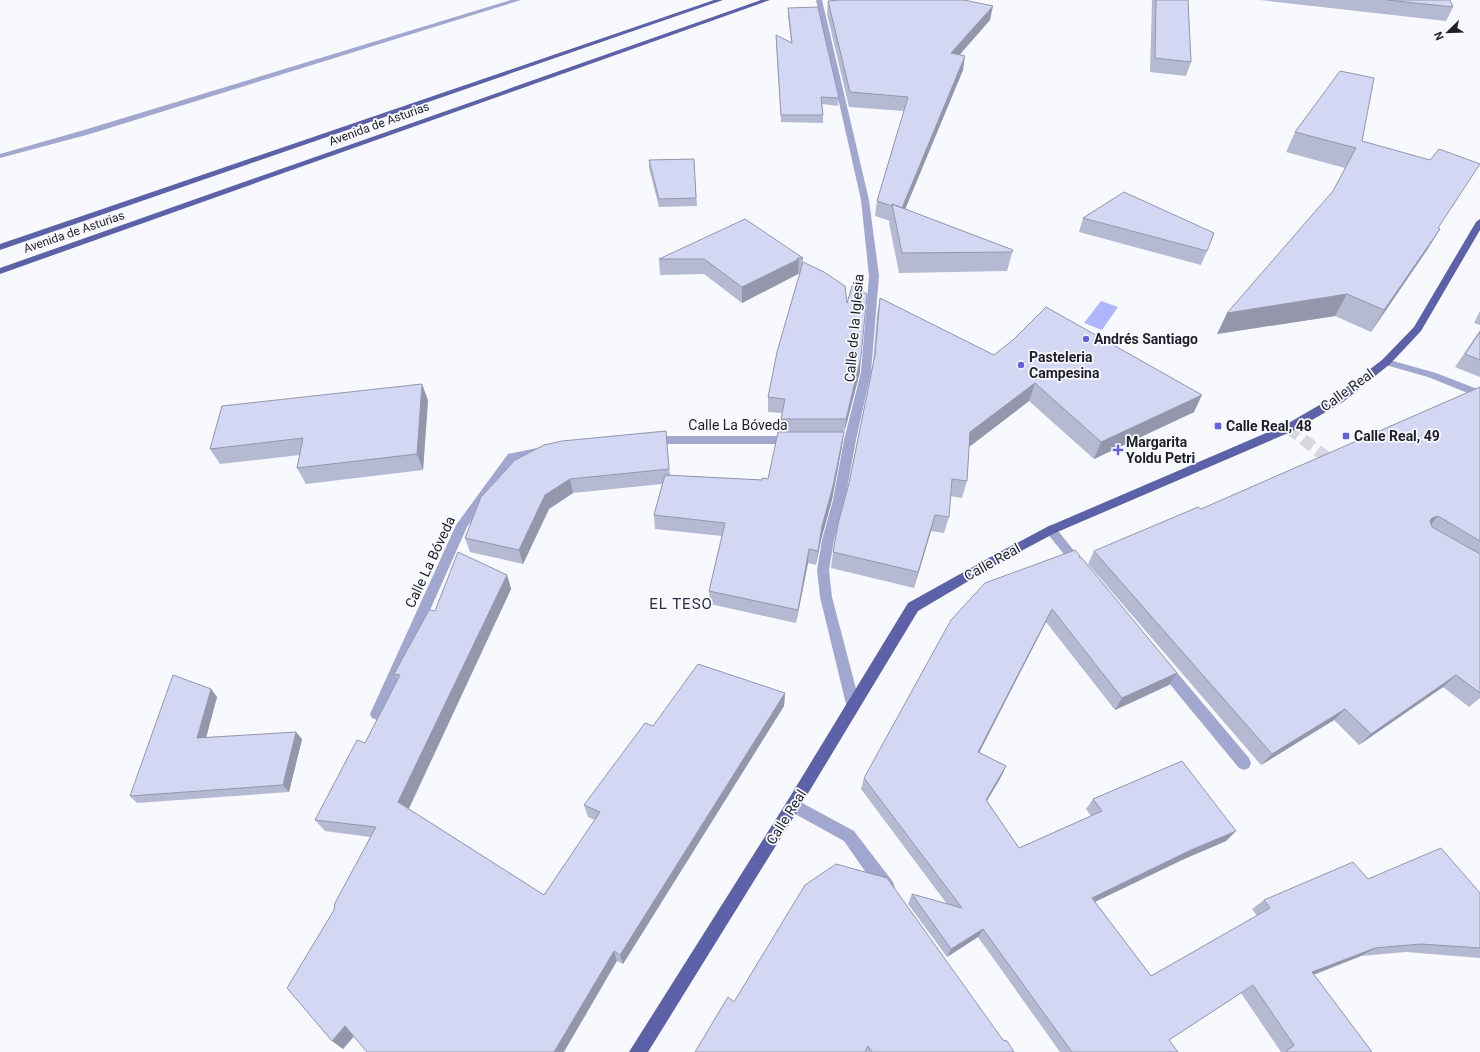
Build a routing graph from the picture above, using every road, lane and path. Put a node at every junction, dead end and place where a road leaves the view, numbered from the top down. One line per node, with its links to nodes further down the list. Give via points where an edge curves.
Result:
1 (518, 0): 5 (street, via 87,132)
2 (720, 0): 7 (main road, Avenida de Asturias)
3 (767, 0): 8 (main road, Avenida de Asturias)
4 (819, 0): 17 (street, Calle de la Iglesia, via 865,200 874,276 866,372 846,440 839,500 823,570 826,598)
5 (0, 156)
6 (1480, 222): 9 (main road, Calle Real, via 1418,329)
7 (0, 247)
8 (0, 271)
9 (1386, 362): 10 (street); 14 (main road, Calle Real, via 1339,399 1289,428)
10 (1480, 394)
11 (636, 440): 12 (street, Calle La Bóveda)
12 (802, 440)
13 (551, 450): 18 (street, Calle La Bóveda, via 512,457 462,525)
14 (1051, 530): 15 (street); 17 (main road, Calle Real, via 913,607)
15 (1089, 576)
16 (1154, 655): 19 (street)
17 (853, 704): 20 (main road, Calle Real)
18 (377, 714)
19 (1244, 763)
20 (793, 805): 21 (street, via 848,836); 22 (main road, Calle Real)
21 (894, 899)
22 (638, 1052)

